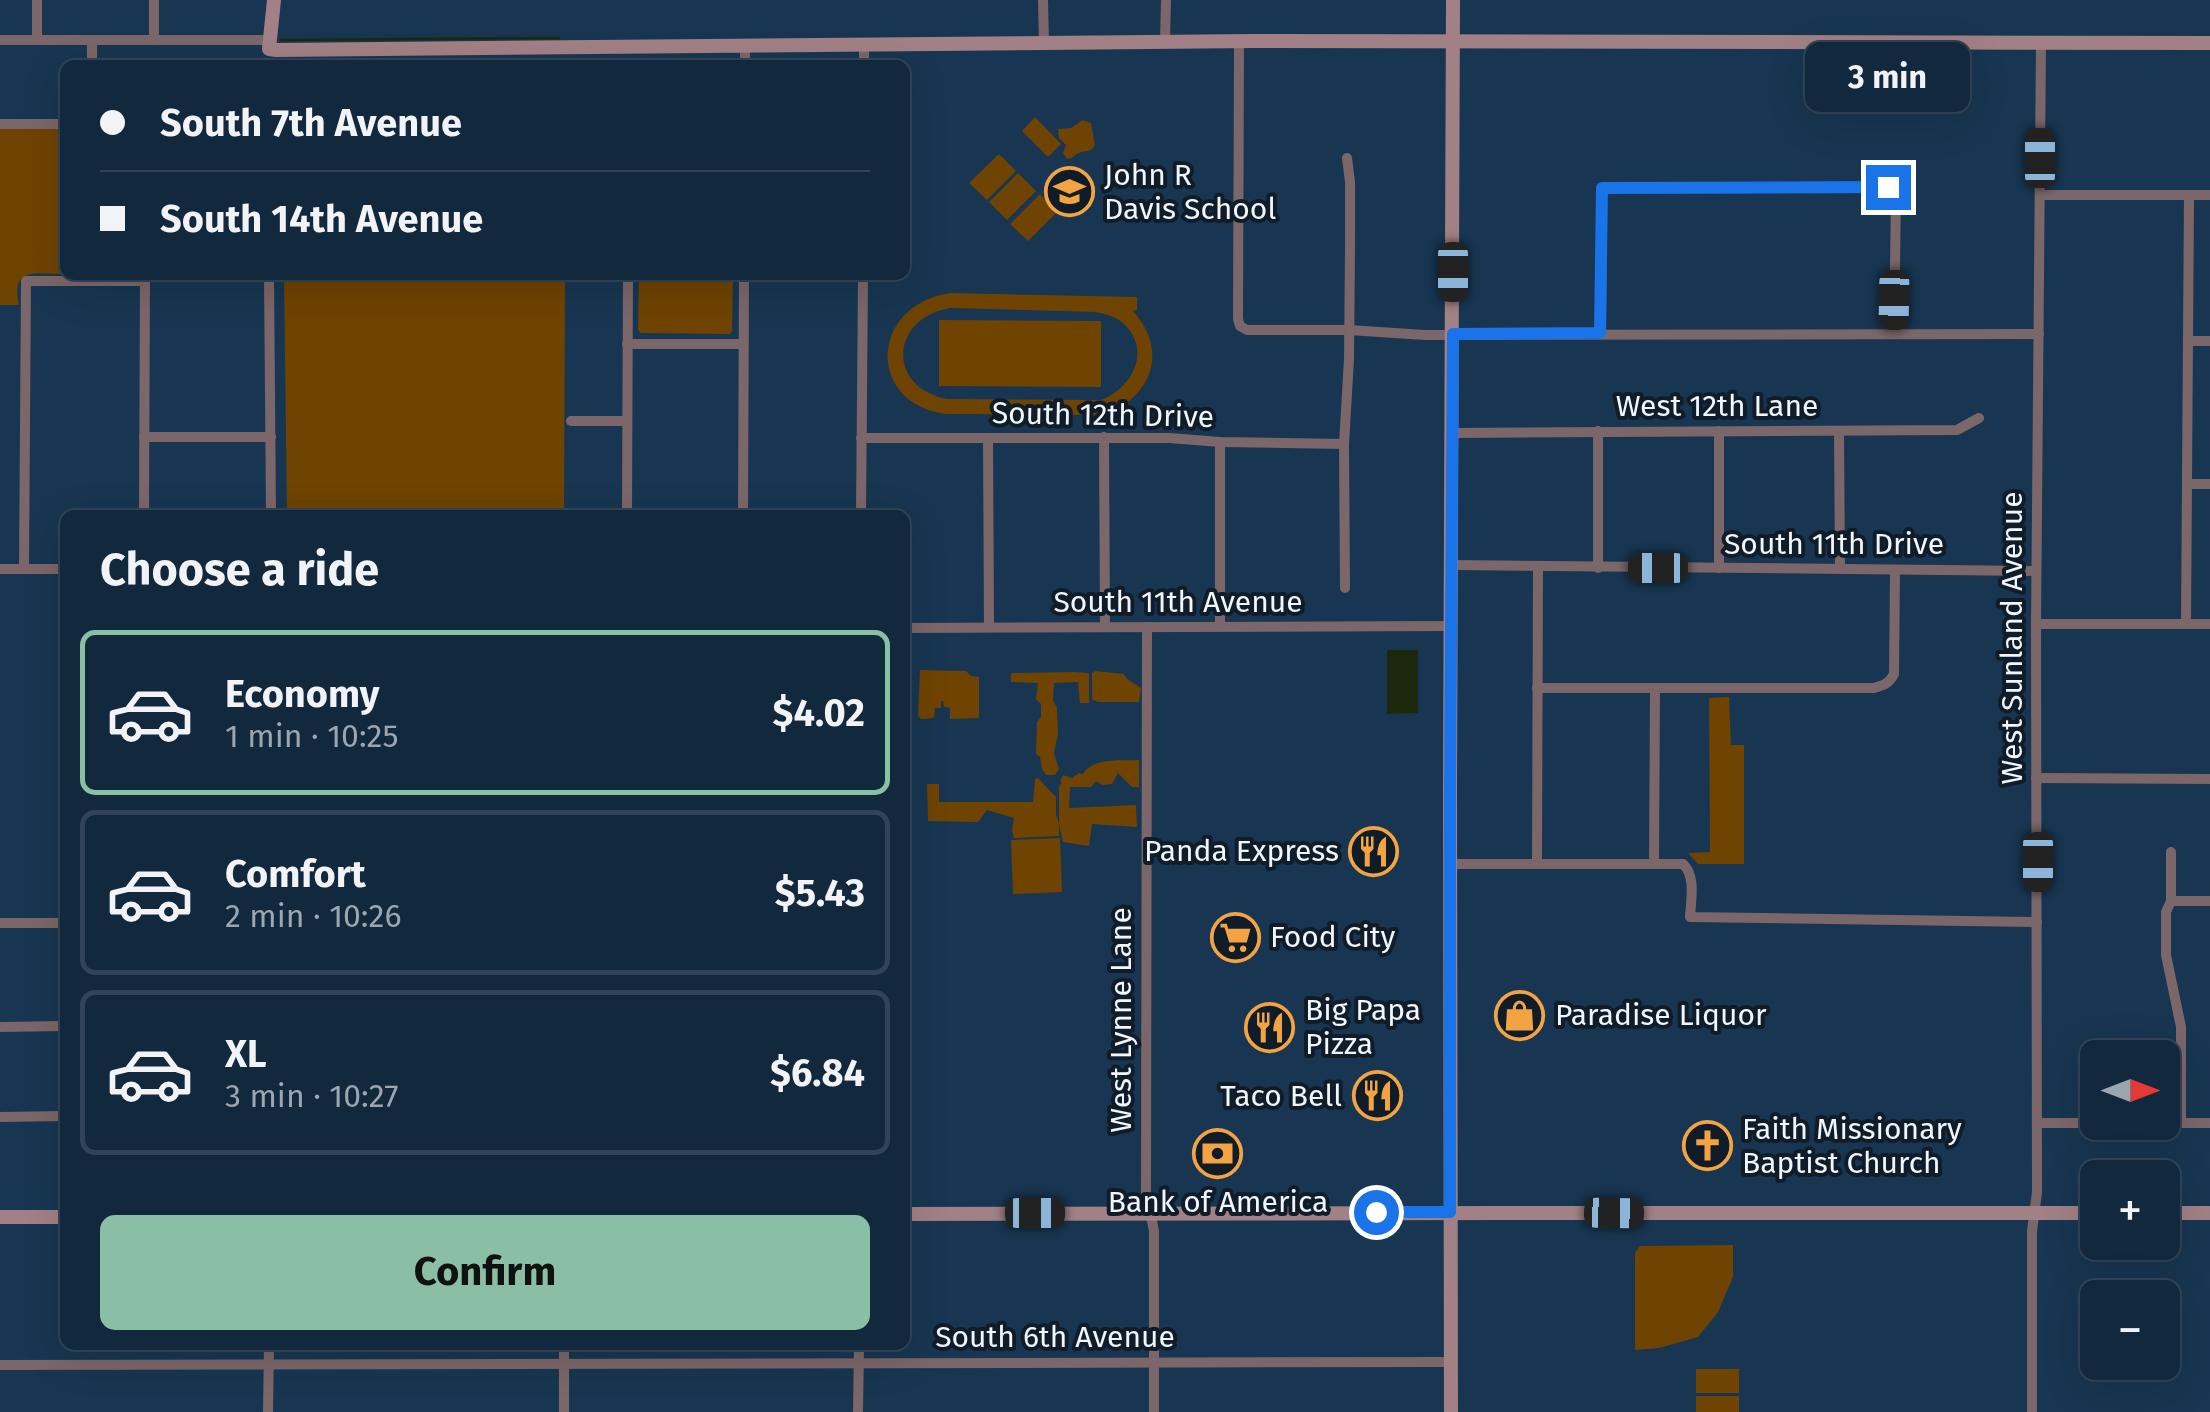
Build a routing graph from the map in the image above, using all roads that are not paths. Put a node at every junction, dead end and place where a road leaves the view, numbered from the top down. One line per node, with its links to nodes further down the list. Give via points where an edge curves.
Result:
1 (37, 0): 8 (street)
2 (154, 0): 10 (street)
3 (274, 0): 19 (main road)
4 (1044, 0): 14 (street)
5 (1166, 0): 11 (street)
6 (1453, 0): 13 (main road)
7 (0, 40): 8 (street)
8 (37, 40): 9 (street)
9 (92, 40): 10 (street); 20 (street)
10 (154, 40): 19 (street)
11 (1165, 41): 12 (main road); 14 (main road)
12 (1239, 41): 13 (main road); 35 (street, via 1240,326)
13 (1453, 41): 15 (main road); 37 (main road)
14 (1044, 42): 17 (main road)
15 (2041, 43): 16 (main road); 27 (street, West Sunland Avenue)
16 (2210, 44)
17 (864, 45): 18 (main road); 22 (street)
18 (745, 46): 19 (main road); 21 (street)
19 (269, 51)
20 (92, 60)
21 (745, 60)
22 (864, 60)
23 (0, 124): 24 (street)
24 (60, 124)
25 (1347, 158): 35 (street)
26 (2189, 194): 27 (street); 28 (street); 40 (street)
27 (2040, 195): 39 (street, West Sunland Avenue)
28 (2210, 195)
29 (66, 280): 70 (street, via 26,281)
30 (145, 280): 53 (street)
31 (269, 280): 51 (street)
32 (628, 280): 42 (street)
33 (744, 280): 43 (street)
34 (862, 280): 54 (street)
35 (1349, 330): 37 (street); 57 (street)
36 (1600, 333): 37 (street); 38 (street); 38 (street, via 1602,188 1894,188)
37 (1453, 334): 49 (main road)
38 (1894, 334): 39 (street)
39 (2039, 334): 74 (street, West Sunland Avenue)
40 (2188, 341): 41 (street); 58 (street)
41 (2210, 341)
42 (627, 344): 43 (street); 46 (street)
43 (743, 344): 63 (street)
44 (1979, 418): 48 (street, West 12th Lane, via 1956,430)
45 (570, 421): 46 (street)
46 (627, 421): 62 (street)
47 (1598, 431): 49 (street, West 12th Lane); 50 (street, West 12th Lane); 67 (street)
48 (1839, 431): 50 (street, West 12th Lane); 72 (street)
49 (1452, 432): 65 (main road)
50 (1719, 432): 68 (street)
51 (272, 437): 53 (street); 61 (street)
52 (1104, 437): 55 (street, South 12th Drive); 56 (street, South 12th Drive); 81 (street)
53 (144, 438): 60 (street)
54 (862, 438): 55 (street, South 12th Drive); 64 (street)
55 (988, 438): 84 (street)
56 (1220, 442): 57 (street, South 12th Drive); 79 (street)
57 (1344, 444): 75 (street)
58 (2188, 484): 59 (street); 77 (street)
59 (2210, 484)
60 (144, 510)
61 (271, 510)
62 (627, 510)
63 (743, 510)
64 (861, 510)
65 (1452, 564): 66 (street, South 11th Drive); 80 (main road)
66 (1538, 567): 67 (street, South 11th Drive); 85 (street)
67 (1598, 568): 68 (street, South 11th Drive)
68 (1719, 568): 72 (street, South 11th Drive)
69 (0, 569): 70 (street)
70 (24, 569): 71 (street)
71 (60, 569)
72 (1840, 569): 73 (street, South 11th Drive)
73 (1895, 570): 74 (street, South 11th Drive); 86 (street, via 1890,682 1874,688)
74 (2036, 571): 76 (street, West Sunland Avenue)
75 (1345, 588)
76 (2036, 624): 77 (street); 87 (street, West Sunland Avenue)
77 (2186, 624): 78 (street)
78 (2210, 624)
79 (1220, 626): 80 (street, South 11th Avenue); 82 (street, South 11th Avenue)
80 (1451, 626): 92 (main road)
81 (1105, 627): 82 (street, South 11th Avenue); 84 (street, South 11th Avenue)
82 (1147, 627): 106 (street, West Lynne Lane)
83 (910, 628): 84 (street, South 11th Avenue)
84 (989, 628)
85 (1537, 688): 86 (street); 90 (street)
86 (1655, 688): 91 (street)
87 (2036, 778): 88 (street); 95 (street, West Sunland Avenue)
88 (2210, 779)
89 (2171, 852): 93 (street)
90 (1537, 863): 91 (street); 92 (street)
91 (1654, 863): 95 (street, via 1688,868 1690,918)
92 (1450, 864): 105 (main road)
93 (2171, 900): 94 (street); 103 (street, via 2166,955 2181,1026)
94 (2210, 901)
95 (2037, 922): 102 (street, West Sunland Avenue)
96 (0, 924): 97 (street)
97 (60, 924)
98 (0, 1026): 99 (street)
99 (60, 1026)
100 (60, 1116): 101 (street)
101 (0, 1117)
102 (2037, 1123): 103 (street); 110 (street, West Sunland Avenue)
103 (2181, 1123): 104 (street)
104 (2210, 1123)
105 (1450, 1212): 106 (main road); 110 (main road); 118 (main road)
106 (1149, 1213): 109 (main road); 117 (street, West Lynne Lane)
107 (2180, 1213): 108 (main road)
108 (2210, 1213)
109 (910, 1214)
110 (2034, 1214): 111 (main road); 128 (street, West Sunland Avenue)
111 (2080, 1214)
112 (0, 1217): 113 (main road)
113 (60, 1217)
114 (269, 1350): 122 (street)
115 (564, 1350): 119 (street)
116 (859, 1350): 120 (street)
117 (1154, 1362): 118 (street, South 6th Avenue); 120 (street, South 6th Avenue); 126 (street, West Lynne Lane)
118 (1451, 1362): 127 (main road)
119 (564, 1364): 120 (street, South 6th Avenue); 122 (street, South 6th Avenue); 124 (street)
120 (858, 1364): 125 (street)
121 (0, 1365): 122 (street, South 6th Avenue)
122 (269, 1366): 123 (street)
123 (268, 1412)
124 (564, 1412)
125 (858, 1412)
126 (1154, 1412)
127 (1451, 1412)
128 (2032, 1412)

